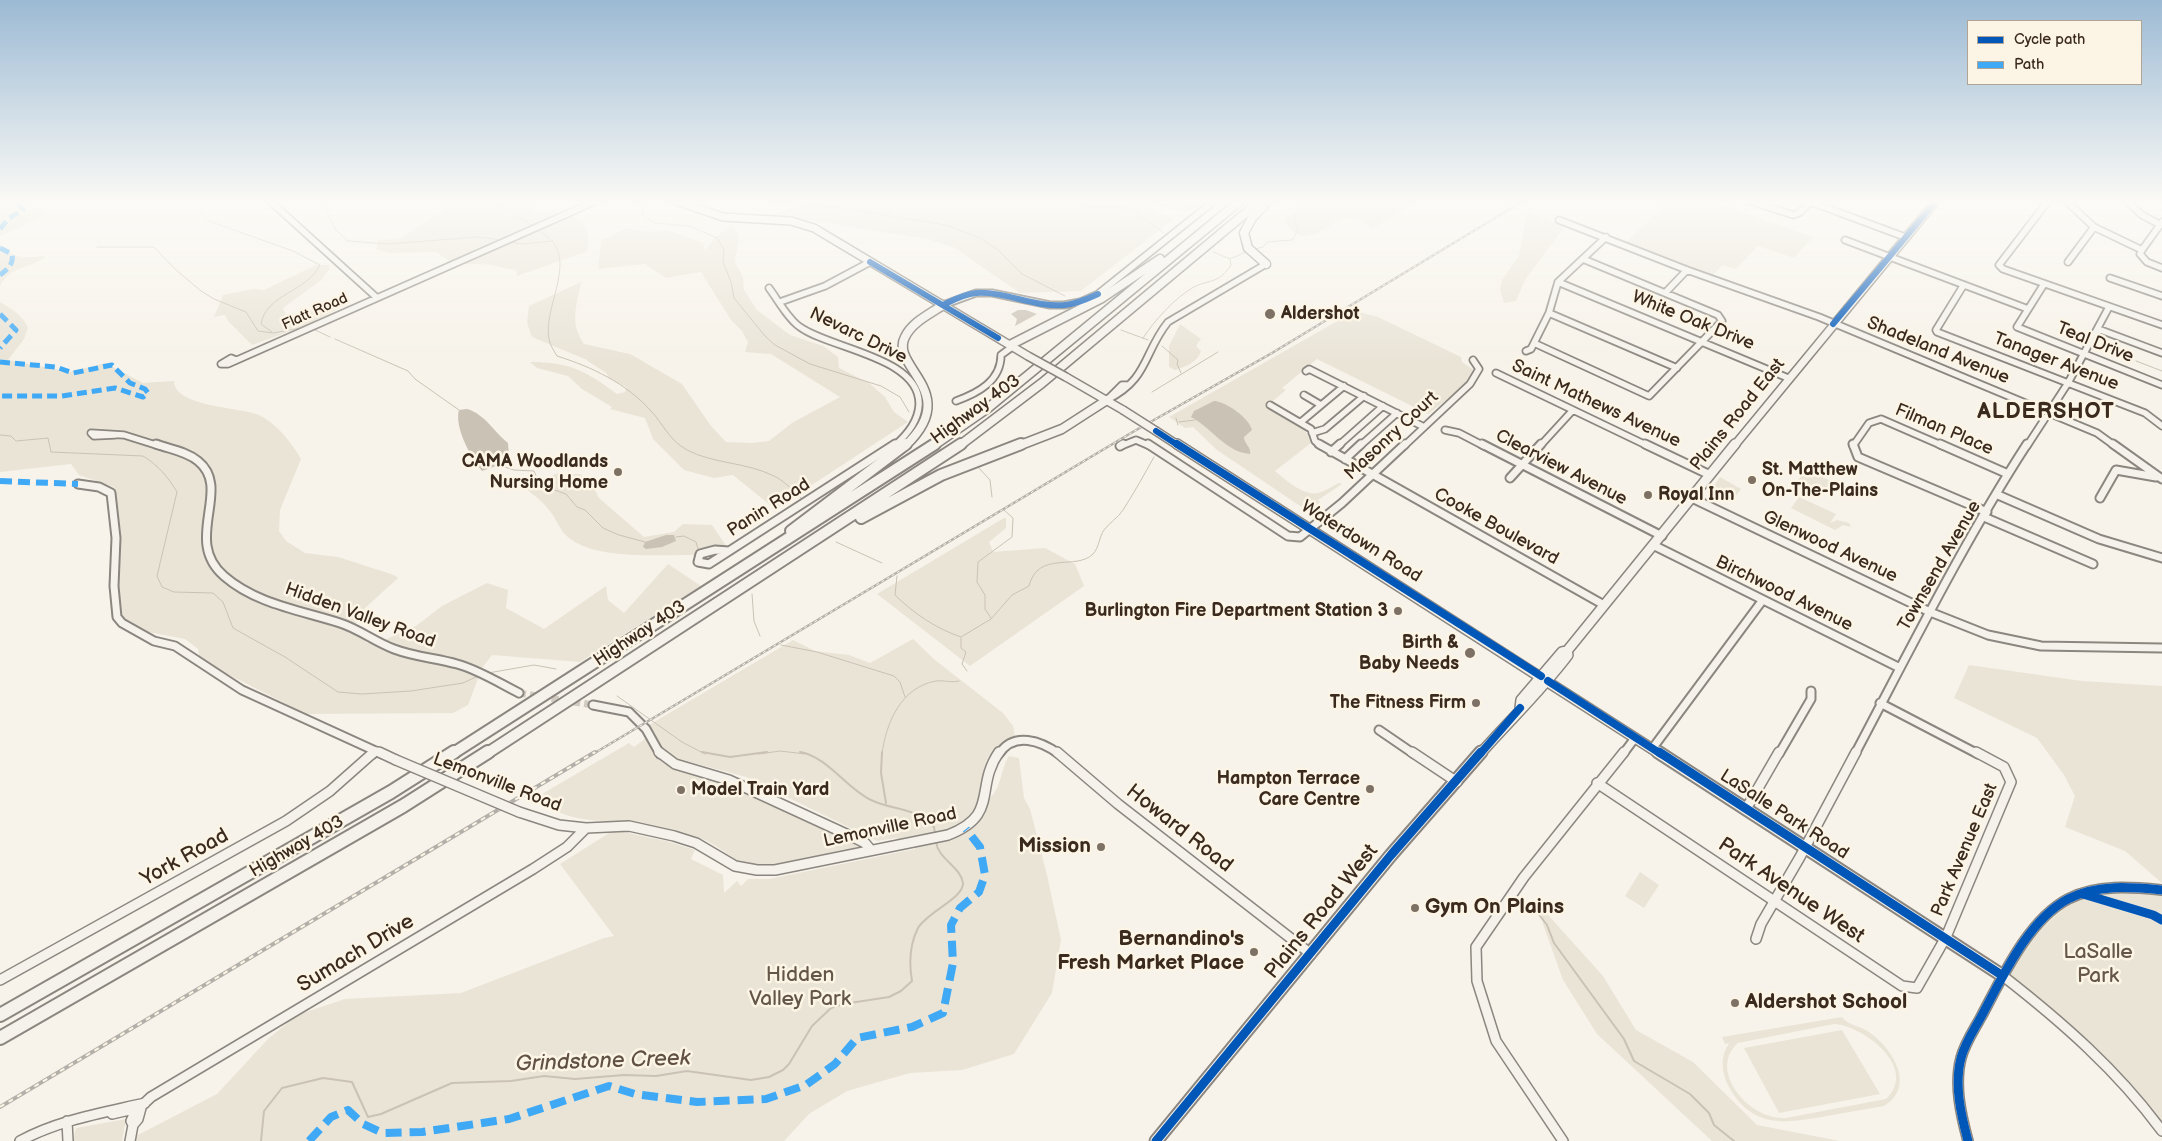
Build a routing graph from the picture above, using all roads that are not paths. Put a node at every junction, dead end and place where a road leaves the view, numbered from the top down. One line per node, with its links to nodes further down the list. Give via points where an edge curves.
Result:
1 (329, 254): 30 (street)
2 (474, 254): 30 (street, Flatt Road)
3 (857, 254): 18 (main road, Waterdown Road)
4 (1148, 254): 32 (street, via 1098,294 1084,301 1051,305 980,292)
5 (1168, 254): 41 (highway, via 1102,298)
6 (1174, 254): 96 (highway, Highway 403, via 975,418)
7 (1196, 254): 93 (highway, Highway 403, via 1004,413)
8 (1253, 254): 20 (highway)
9 (1588, 254): 17 (street)
10 (1647, 254): 22 (street, Shadeland Avenue)
11 (1879, 254): 16 (street)
12 (1891, 254): 16 (main road, Plains Road East)
13 (2007, 254): 25 (street, via 1999,265 2003,269)
14 (2074, 254): 19 (street)
15 (2140, 254): 21 (street)
16 (1888, 258): 26 (street); 36 (main road, Plains Road East)
17 (1583, 259): 24 (street); 28 (street)
18 (870, 262): 31 (street, via 825,286); 32 (main road, Waterdown Road)
19 (2068, 262)
20 (1266, 264): 56 (street, via 1171,320 1159,334 1141,374)
21 (2162, 268)
22 (1687, 270): 28 (street); 36 (street, Shadeland Avenue)
23 (2110, 278): 29 (street)
24 (1558, 282): 35 (street); 39 (street, White Oak Drive)
25 (2044, 284): 33 (street); 34 (street)
26 (1963, 286): 34 (street); 51 (street, Tanager Avenue, via 1936,330)
27 (769, 288): 31 (street, Nevarc Drive)
28 (1666, 292): 39 (street, via 1718,315 1722,321)
29 (2162, 296)
30 (376, 297): 45 (street, Flatt Road)
31 (780, 302): 82 (street, Nevarc Drive, via 807,332 896,367 914,385 919,396 918,416 905,436)
32 (943, 305): 41 (main road, Waterdown Road); 96 (highway, via 919,319 902,339 905,357 929,398 926,418 912,438)
33 (2109, 307): 37 (street); 38 (street, Townsend Avenue)
34 (2028, 309): 44 (street, Teal Drive, via 2017,327)
35 (1549, 313): 40 (street); 47 (street)
36 (1833, 324): 50 (main road, Plains Road East); 63 (street, Shadeland Avenue)
37 (2162, 325)
38 (2098, 329): 43 (street); 44 (street, Townsend Avenue)
39 (1702, 342): 47 (street); 50 (street, White Oak Drive)
40 (1534, 343): 42 (street); 47 (street, via 1649,396)
41 (1011, 346): 56 (main road, Waterdown Road, bridge); 57 (street, via 1001,354 1001,365 996,375 971,396)
42 (1526, 352)
43 (2162, 353)
44 (2083, 355): 51 (street, Townsend Avenue); 53 (street, Teal Drive)
45 (236, 360)
46 (1473, 360): 67 (street, Masonry Court, via 1479,369 1470,384)
47 (1677, 368)
48 (1306, 371): 52 (street, via 1309,369)
49 (1496, 373): 62 (street, Saint Mathews Avenue)
50 (1788, 378): 78 (main road, Plains Road East)
51 (2068, 382): 63 (street, Townsend Avenue); 66 (street, Tanager Avenue, via 2145,413)
52 (1344, 386): 55 (street); 59 (street)
53 (2162, 386)
54 (1304, 396): 59 (street)
55 (1364, 396): 60 (street); 70 (street, via 1325,429)
56 (1107, 400): 61 (main road, Waterdown Road); 93 (highway, via 1062,429 941,475)
57 (956, 401)
58 (1270, 405): 65 (street, Cooke Boulevard)
59 (1321, 405): 65 (street)
60 (1383, 406): 64 (street); 73 (street)
61 (1123, 410): 69 (main road, Waterdown Road, bridge)
62 (1573, 410): 75 (street); 78 (street, Saint Mathews Avenue)
63 (2048, 412): 77 (street, Townsend Avenue); 80 (street, Shadeland Avenue, via 2103,436)
64 (1397, 413): 67 (street); 74 (street)
65 (1301, 422): 70 (street, Cooke Boulevard)
66 (2162, 426)
67 (1424, 427): 76 (street, Masonry Court)
68 (1445, 430): 75 (street, Clearview Avenue, via 1459,433)
69 (1156, 431): 87 (main road, Waterdown Road)
70 (1312, 433): 73 (street, Cooke Boulevard, via 1315,441)
71 (115, 435): 102 (street, Hidden Valley Road, via 143,440 202,464 208,476 210,495 206,552 225,578 259,597 363,631 391,648 426,660 458,665)
72 (1120, 446): 87 (street, via 1137,439 1146,443 1288,536 1300,537)
73 (1331, 452): 74 (street, Cooke Boulevard)
74 (1345, 459): 76 (street, Cooke Boulevard)
75 (1521, 464): 79 (street); 88 (street, Clearview Avenue)
76 (1373, 474): 87 (street, Masonry Court); 95 (street, Cooke Boulevard)
77 (2008, 474): 83 (street, Townsend Avenue); 86 (street, Filman Place, via 1881,419 1869,423 1853,445 1858,457)
78 (1710, 475): 84 (main road, Plains Road East)
79 (1510, 478)
80 (2161, 478): 85 (street, via 2116,470)
81 (78, 484): 109 (street, Lemonville Road, via 99,487 111,493 116,538 114,586 117,617 122,624 154,640 175,646 242,690)
82 (826, 491): 90 (street, Panin Road)
83 (1998, 495): 86 (street, Townsend Avenue); 91 (street, via 2109,543)
84 (1692, 498): 88 (main road, Plains Road East); 97 (street, Glenwood Avenue)
85 (2100, 498)
86 (1986, 515): 92 (street); 97 (street, Townsend Avenue)
87 (1311, 529): 100 (main road, Waterdown Road)
88 (1662, 536): 89 (main road, Plains Road East)
89 (1655, 546): 94 (street, Birchwood Avenue); 95 (main road, Plains Road East)
90 (729, 551)
91 (2162, 558)
92 (2093, 564)
93 (765, 574): 124 (highway, Highway 403, via 403,806)
94 (1762, 601): 99 (street, Birchwood Avenue); 108 (street)
95 (1604, 605): 100 (main road, Plains Road East, via 1567,651 1568,655)
96 (683, 608): 123 (highway, Highway 403, via 391,792)
97 (1930, 612): 98 (street, Glenwood Avenue, via 1975,631 2022,644 2063,648); 99 (street, Townsend Avenue)
98 (2162, 648)
99 (1900, 668): 103 (street, Townsend Avenue)
100 (1545, 678): 106 (main road, LaSalle Park Road); 110 (main road, Plains Road West, via 1526,706 1520,708)
101 (1811, 691): 112 (street, via 1811,699)
102 (518, 693)
103 (1880, 703): 114 (street, Townsend Avenue); 118 (street, Park Avenue East, via 2004,767 2011,782)
104 (593, 706): 115 (street, via 629,712 646,729 661,755 675,764 730,780 855,838)
105 (1379, 730): 110 (street)
106 (1635, 738): 108 (main road, LaSalle Park Road); 111 (street)
107 (1023, 740): 115 (street, Lemonville Road, via 1000,750 992,761 980,815 968,828 948,835); 120 (street, Howard Road, via 1037,741 1052,748)
108 (1652, 749): 112 (main road, LaSalle Park Road)
109 (376, 751): 113 (street, Lemonville Road, bridge, via 519,812 559,825); 122 (street, York Road, via 330,790 286,821)
110 (1457, 782): 120 (main road, Plains Road West, via 1391,855)
111 (1597, 783): 117 (street, Park Avenue West); 132 (street, via 1524,877 1476,947 1476,982 1496,1041)
112 (1746, 809): 114 (main road, LaSalle Park Road)
113 (586, 828): 115 (street, Lemonville Road, via 629,826 674,836 696,843 735,866 758,870 793,866); 125 (street, Sumach Drive, via 567,847 533,869)
114 (1804, 846): 117 (street, Townsend Avenue); 118 (main road, LaSalle Park Road)
115 (870, 849)
116 (2162, 890): 121 (street, via 2105,888 2066,900 2025,941)
117 (1775, 901): 118 (street, Park Avenue West, via 1913,990 1920,986); 119 (street, Townsend Avenue)
118 (1946, 937): 121 (main road, LaSalle Park Road)
119 (1756, 939)
120 (1310, 954): 131 (main road, Plains Road West)
121 (2003, 976): 127 (street, LaSalle Park Road, via 2094,1052); 133 (street, via 1961,1057 1958,1084)
122 (0, 980)
123 (0, 1015)
124 (0, 1038)
125 (143, 1105): 126 (street, via 113,1114); 130 (street, via 133,1125)
126 (67, 1121): 128 (street); 129 (street)
127 (2162, 1131)
128 (20, 1141)
129 (68, 1141)
130 (130, 1141)
131 (1156, 1141)
132 (1563, 1141)
133 (1968, 1141)

